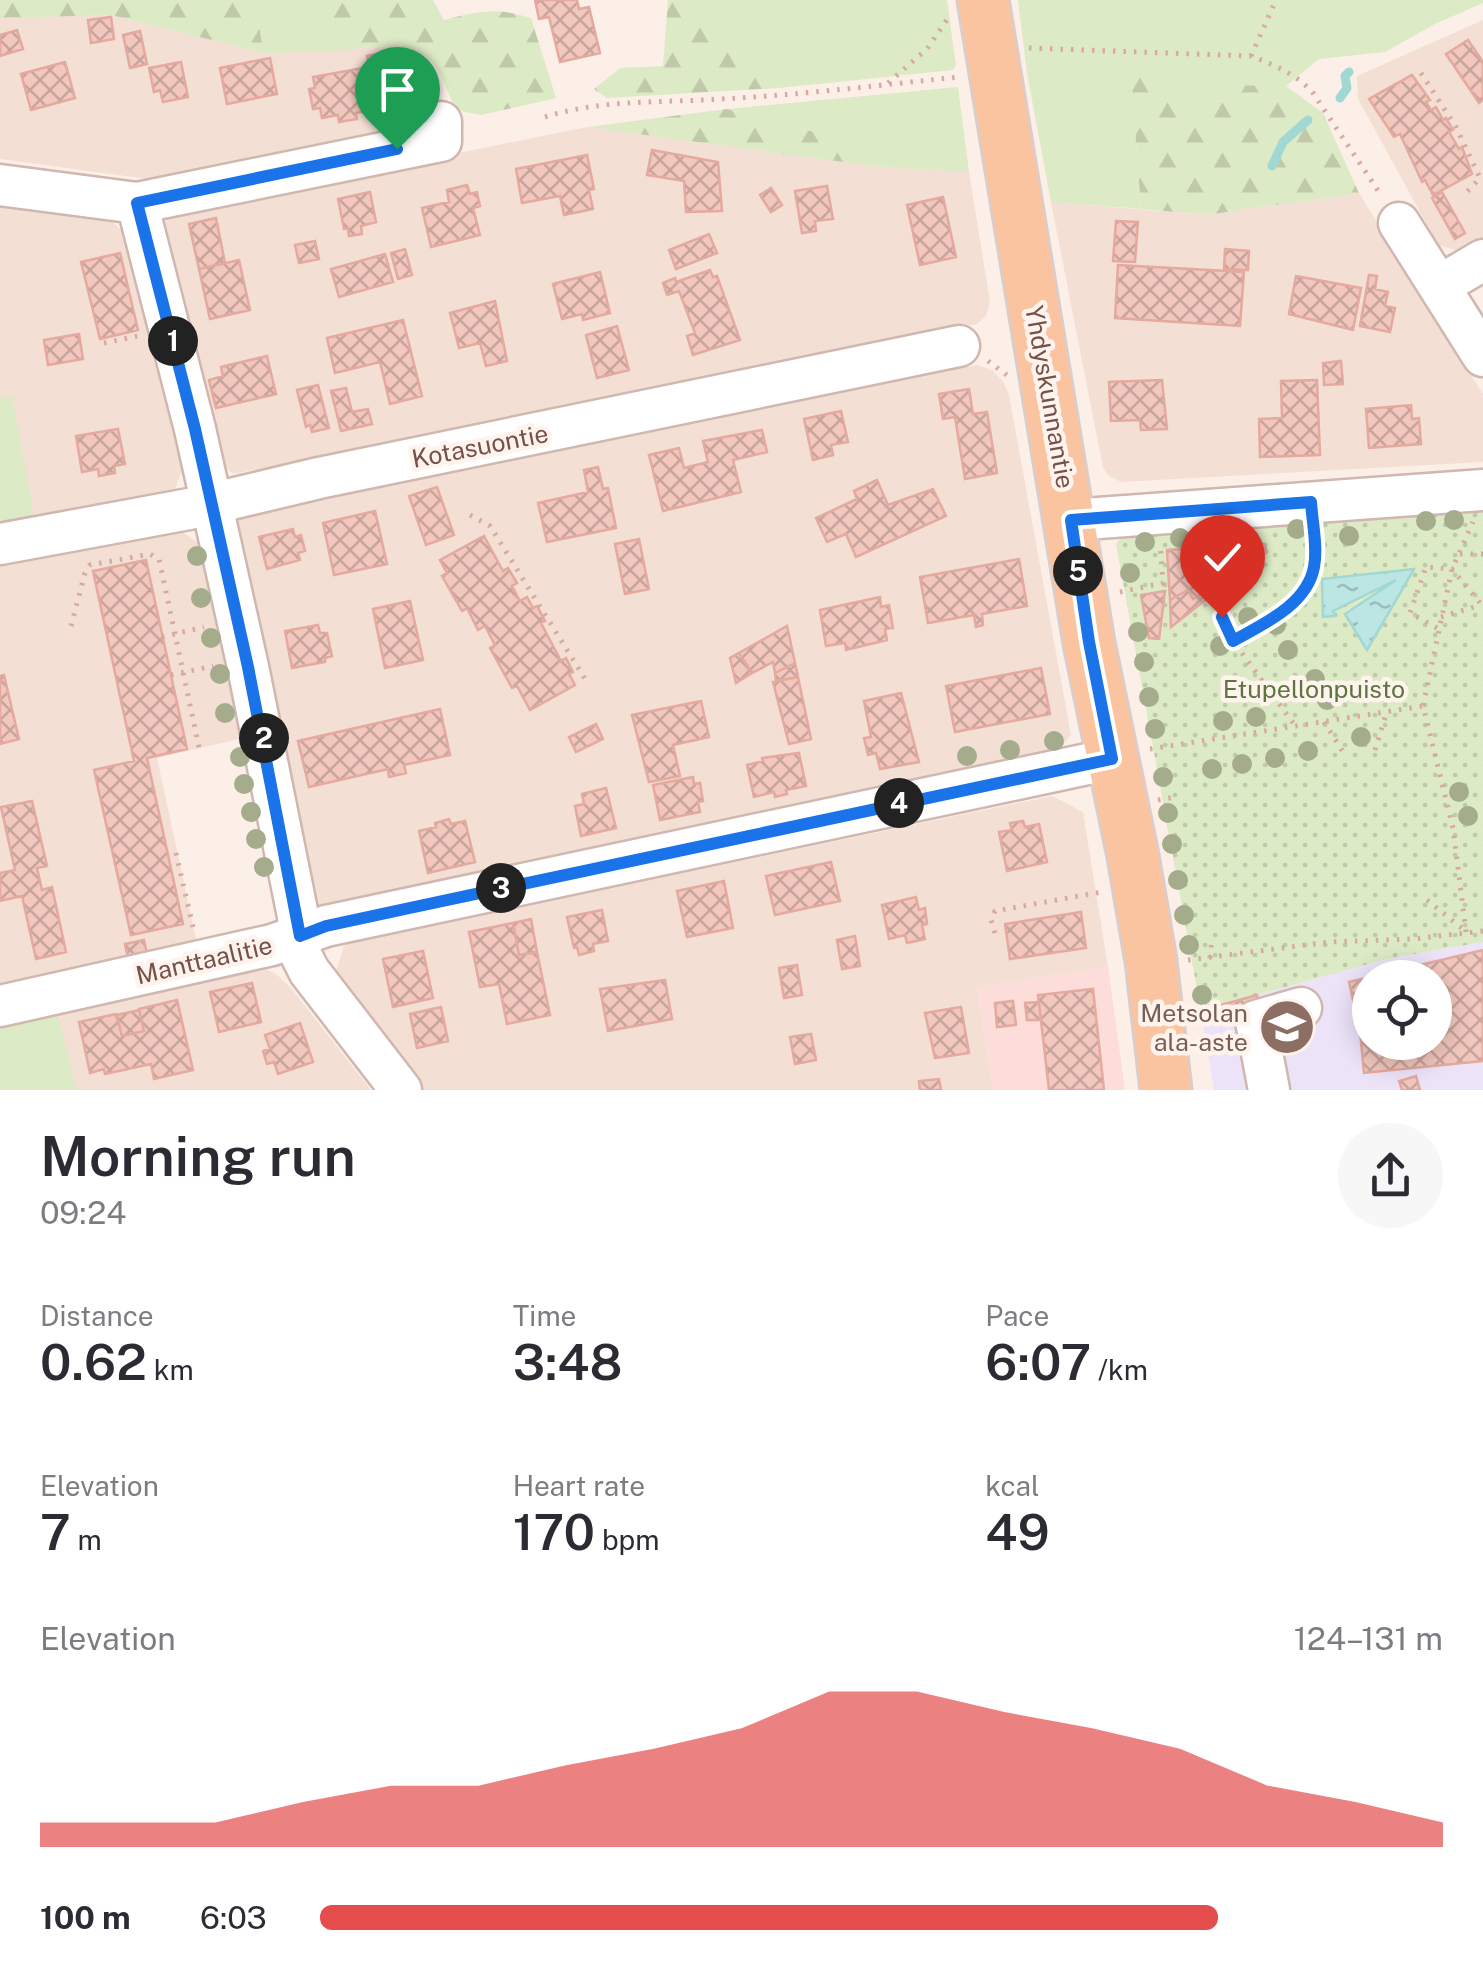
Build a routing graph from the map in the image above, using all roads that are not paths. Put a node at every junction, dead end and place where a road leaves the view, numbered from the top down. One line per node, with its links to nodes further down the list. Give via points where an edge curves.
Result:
1 (967, 7): 12 (main road, Yhdyskunnantie)
2 (441, 122): 4 (street, via 441,141)
3 (0, 185): 4 (street)
4 (137, 203): 11 (street)
5 (1400, 223): 7 (street)
6 (1483, 260): 7 (street)
7 (1439, 286): 9 (street)
8 (959, 346): 11 (street, Kotasuontie)
9 (1483, 356)
10 (1481, 500): 12 (street, via 1311,502)
11 (210, 504): 13 (street, Kotasuontie); 15 (street)
12 (1071, 520): 14 (main road, Yhdyskunnantie, via 1089,642)
13 (0, 544)
14 (1126, 755): 15 (street, Manttaalitie); 19 (main road, Yhdyskunnantie, via 1125,812)
15 (300, 936): 16 (street, Manttaalitie); 18 (street, via 309,971)
16 (0, 1006)
17 (1301, 1008): 20 (street, via 1256,1021)
18 (401, 1090)
19 (1166, 1090)
20 (1269, 1090)

